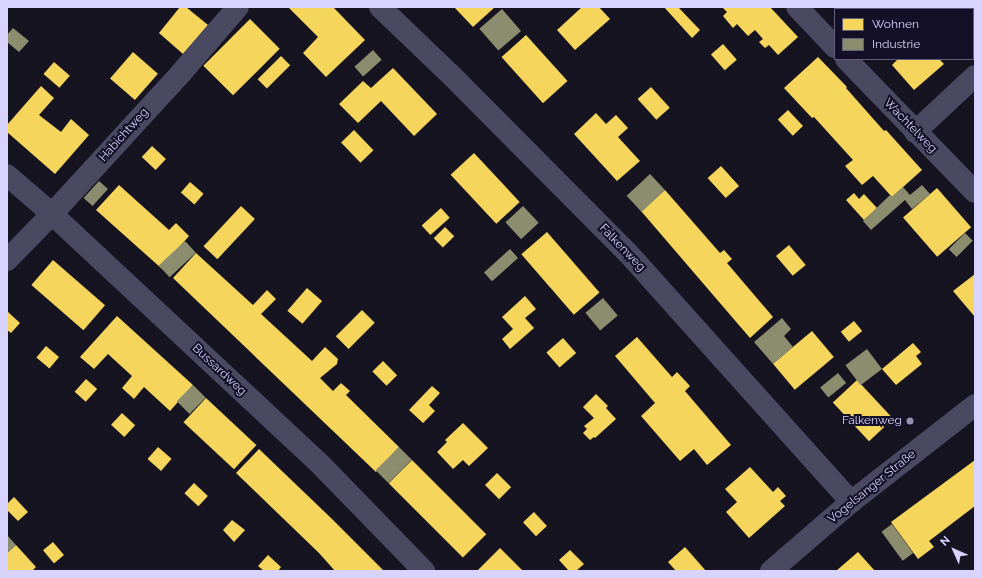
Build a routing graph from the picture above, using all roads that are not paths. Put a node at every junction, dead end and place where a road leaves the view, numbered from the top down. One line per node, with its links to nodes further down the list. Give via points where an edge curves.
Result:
1 (238, 7): 10 (street, Habichtweg)
2 (380, 7): 13 (street, Falkenweg, via 627,252)
3 (797, 7): 4 (street)
4 (834, 46)
5 (847, 60): 7 (street, Wachtelweg)
6 (975, 76): 7 (street)
7 (915, 132): 9 (street, Wachtelweg)
8 (7, 175): 10 (street, Bussardweg)
9 (975, 192)
10 (52, 214): 11 (street, Habichtweg); 14 (street, Bussardweg, via 319,463)
11 (7, 260)
12 (975, 405): 13 (street, Vogelsanger Straße)
13 (851, 502): 15 (street, Vogelsanger Straße)
14 (424, 571)
15 (771, 571)

